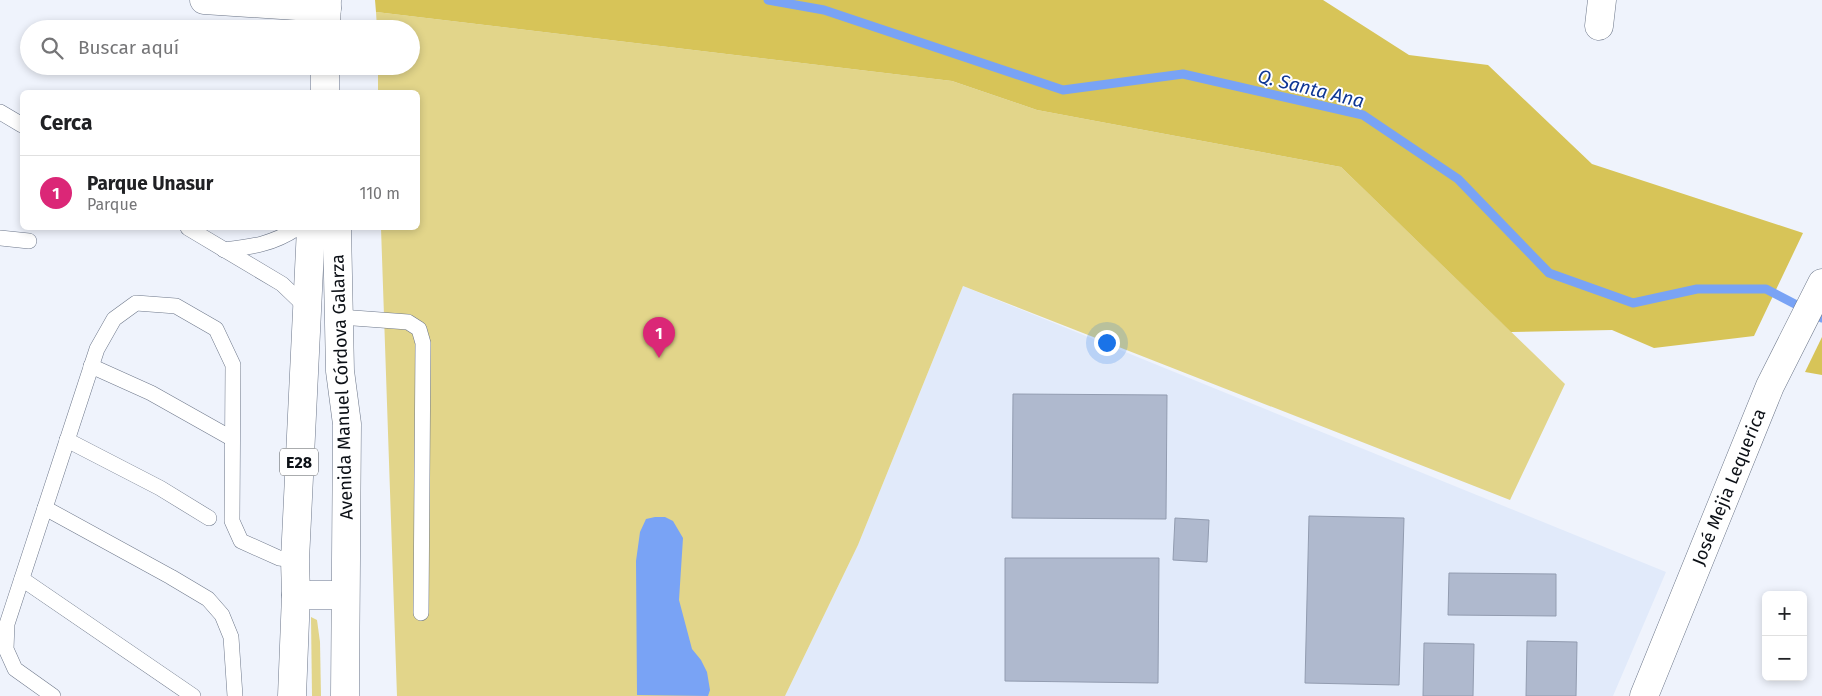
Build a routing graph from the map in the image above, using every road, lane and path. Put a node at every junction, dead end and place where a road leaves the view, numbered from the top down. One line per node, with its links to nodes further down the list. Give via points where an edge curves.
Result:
1 (204, 0): 2 (main road)
2 (327, 12)
3 (325, 75): 4 (main road)
4 (325, 90)
5 (0, 112): 6 (lane)
6 (20, 124)
7 (191, 230): 13 (lane)
8 (294, 230): 13 (lane, via 260,246)
9 (311, 230): 15 (main road, Avenida Manuel Córdova Galarza / E28)
10 (337, 230): 16 (main road, Avenida Manuel Córdova Galarza)
11 (0, 238): 12 (lane)
12 (30, 241)
13 (224, 250): 15 (lane, via 282,284)
14 (1822, 282): 32 (main road, José Mejia Lequerica, via 1770,386)
15 (306, 307): 22 (main road, Avenida Manuel Córdova Galarza / E28)
16 (340, 317): 25 (main road, Avenida Manuel Córdova Galarza, via 340,371 347,424); 26 (lane, via 408,322 419,330 423,343)
17 (92, 366): 18 (lane, via 151,393); 18 (lane, via 97,349 114,319 136,303 176,306 216,328 232,365); 19 (lane)
18 (231, 438): 22 (lane, via 232,521 241,541 279,558)
19 (67, 440): 20 (lane); 21 (lane, via 160,488)
20 (45, 508): 23 (lane); 29 (lane, via 208,599 222,615 231,638)
21 (209, 518)
22 (295, 560): 24 (main road, Avenida Manuel Córdova Galarza / E28)
23 (22, 579): 27 (lane, via 7,624 6,649 15,669); 28 (lane)
24 (296, 595): 25 (main road); 30 (main road, Avenida Manuel Córdova Galarza / E28)
25 (345, 595): 31 (main road, Avenida Manuel Córdova Galarza)
26 (421, 613)
27 (53, 696)
28 (193, 696)
29 (235, 696)
30 (292, 696)
31 (345, 696)
32 (1644, 696)

